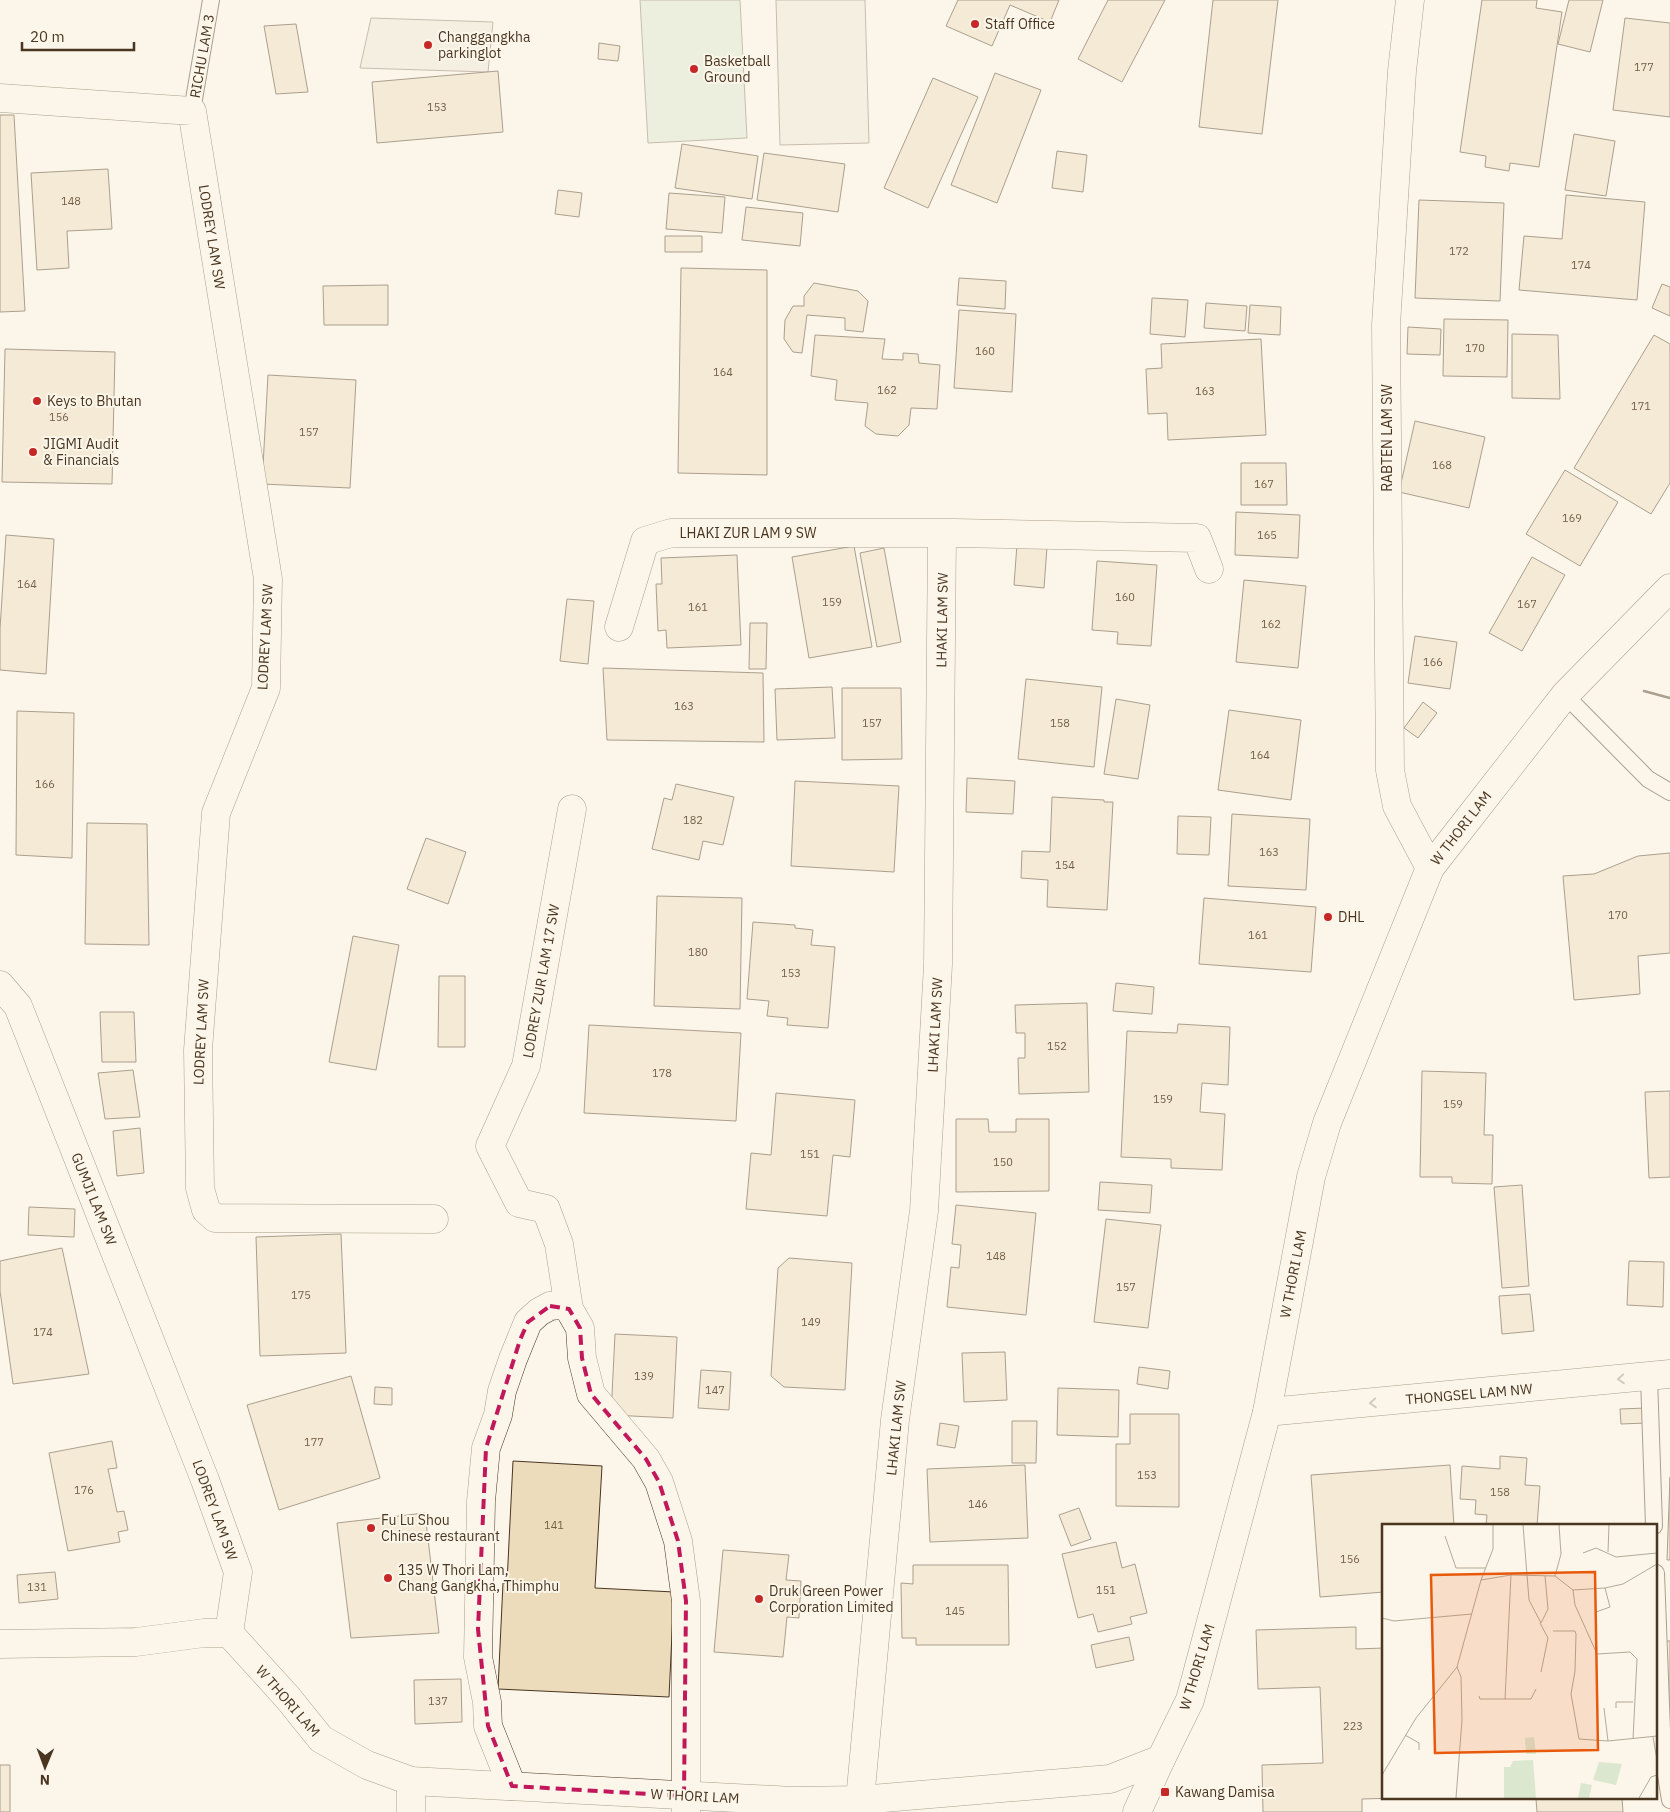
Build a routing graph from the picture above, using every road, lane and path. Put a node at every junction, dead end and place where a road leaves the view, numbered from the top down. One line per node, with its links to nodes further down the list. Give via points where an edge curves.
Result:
1 (211, 0): 4 (lane, RICHU LAM 3)
2 (1410, 0): 12 (street, RABTEN LAM SW, via 1402,71 1386,325 1390,770 1397,806)
3 (0, 98): 4 (street)
4 (192, 112): 14 (street, LODREY LAM SW, via 268,579 266,688 216,813 198,1050 200,1188 206,1210 216,1218)
5 (942, 534): 6 (street, via 1197,538); 8 (street, LHAKI ZUR LAM 9 SW, via 671,533 645,541); 26 (street, LHAKI LAM SW, via 938,965 924,1211 895,1420)
6 (1209, 569)
7 (1670, 588): 9 (street, W THORI LAM)
8 (619, 628)
9 (1565, 695): 10 (lane, via 1648,779); 12 (street, W THORI LAM)
10 (1670, 792)
11 (572, 809): 15 (street, LODREY ZUR LAM 17 SW, via 526,1066 490,1146 519,1203 546,1209 559,1244)
12 (1430, 868): 17 (street, W THORI LAM, via 1327,1123 1312,1177)
13 (0, 985): 18 (street, GUMJI LAM SW, via 18,1006)
14 (434, 1219)
15 (569, 1309): 25 (street, via 561,1305 550,1306 528,1322 502,1391 486,1448 481,1501 478,1657 488,1726); 28 (street, via 580,1328 582,1358 591,1394 646,1460 659,1482 678,1541 686,1601)
16 (1659, 1376): 17 (street, THONGSEL LAM NW, one-way to 17); 19 (lane)
17 (1267, 1412): 23 (street, W THORI LAM, via 1190,1700)
18 (181, 1418): 21 (street, LODREY LAM SW, via 238,1572)
19 (1654, 1524)
20 (1658, 1626): 27 (lane, via 1663,1757)
21 (229, 1633): 22 (street, via 136,1642); 24 (street, W THORI LAM, via 321,1739 367,1765)
22 (0, 1644)
23 (1161, 1759): 26 (street, W THORI LAM, via 1110,1779); 30 (street)
24 (411, 1781): 25 (street, W THORI LAM); 29 (street)
25 (512, 1786): 28 (street, W THORI LAM)
26 (860, 1800): 28 (street, W THORI LAM)
27 (1670, 1800)
28 (685, 1804)
29 (411, 1812)
30 (1137, 1812)

